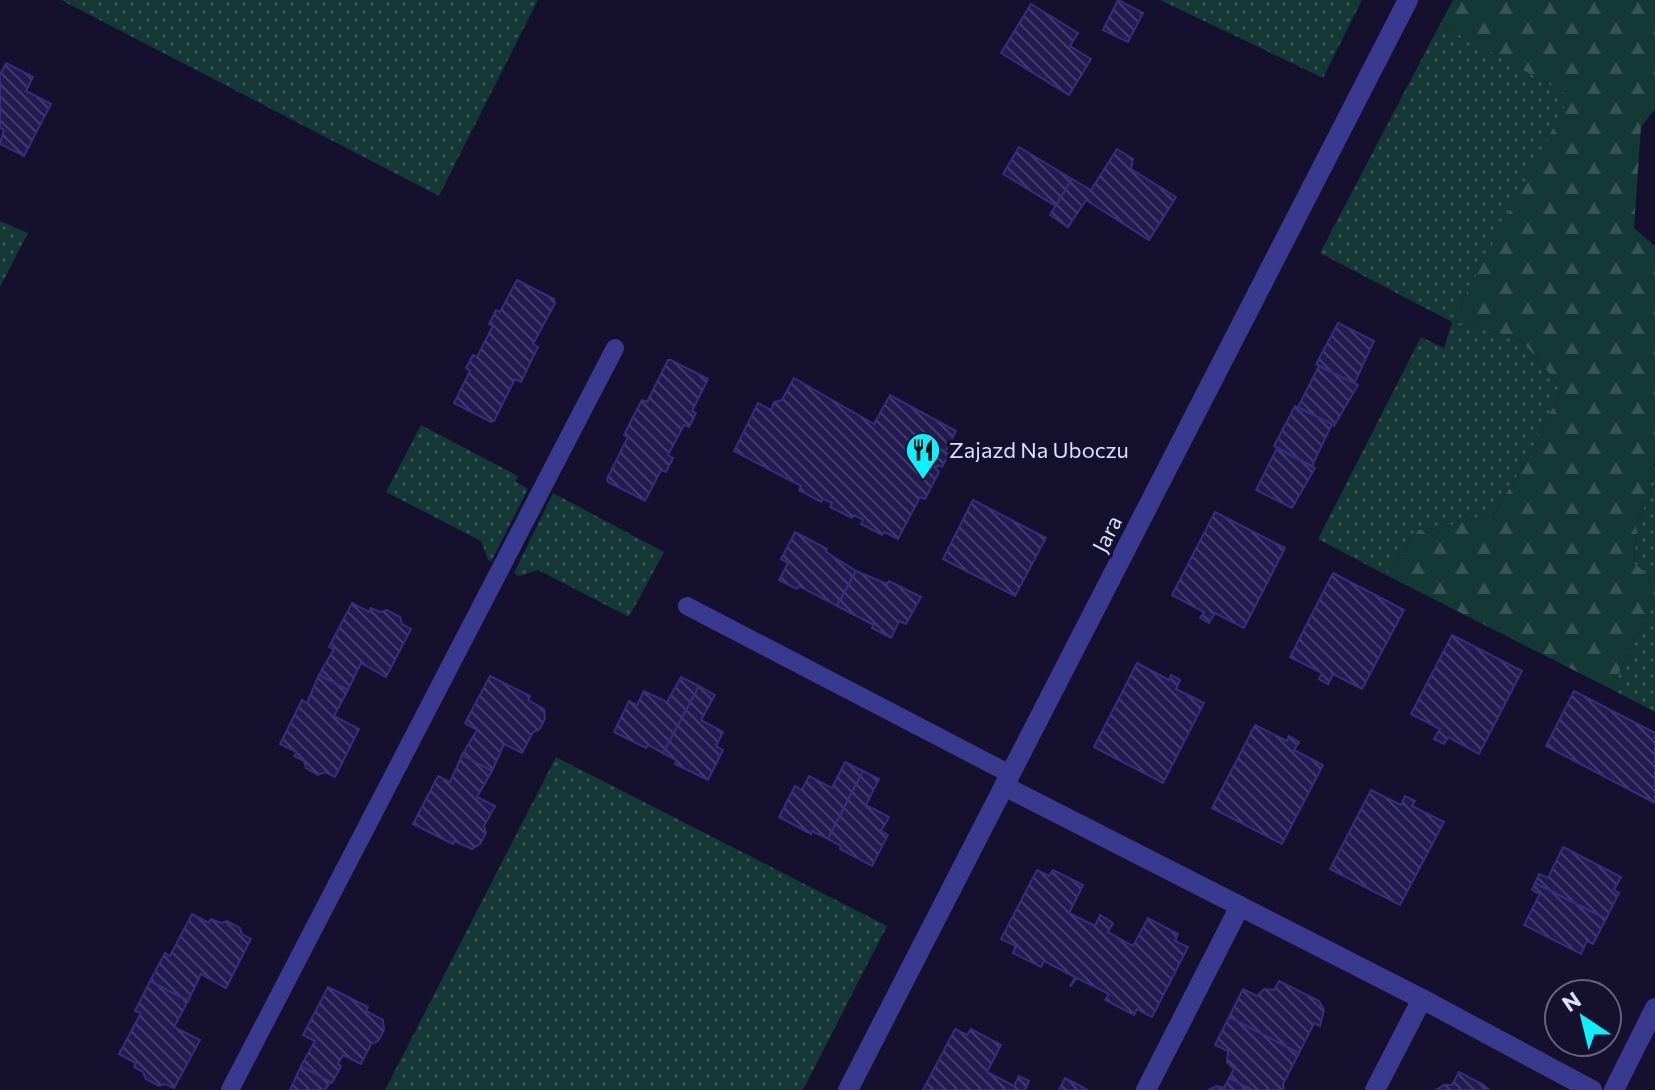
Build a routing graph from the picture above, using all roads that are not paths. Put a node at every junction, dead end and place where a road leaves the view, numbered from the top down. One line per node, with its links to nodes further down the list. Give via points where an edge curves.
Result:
1 (1408, 0): 4 (street, Jara)
2 (615, 348): 8 (lane)
3 (687, 606): 4 (lane)
4 (1007, 780): 5 (street); 9 (street, Jara)
5 (1240, 906): 6 (street); 10 (street)
6 (1422, 999): 11 (street); 12 (street)
7 (1655, 1008): 13 (street)
8 (230, 1090)
9 (848, 1090)
10 (1146, 1090)
11 (1375, 1090)
12 (1592, 1090)
13 (1614, 1090)

